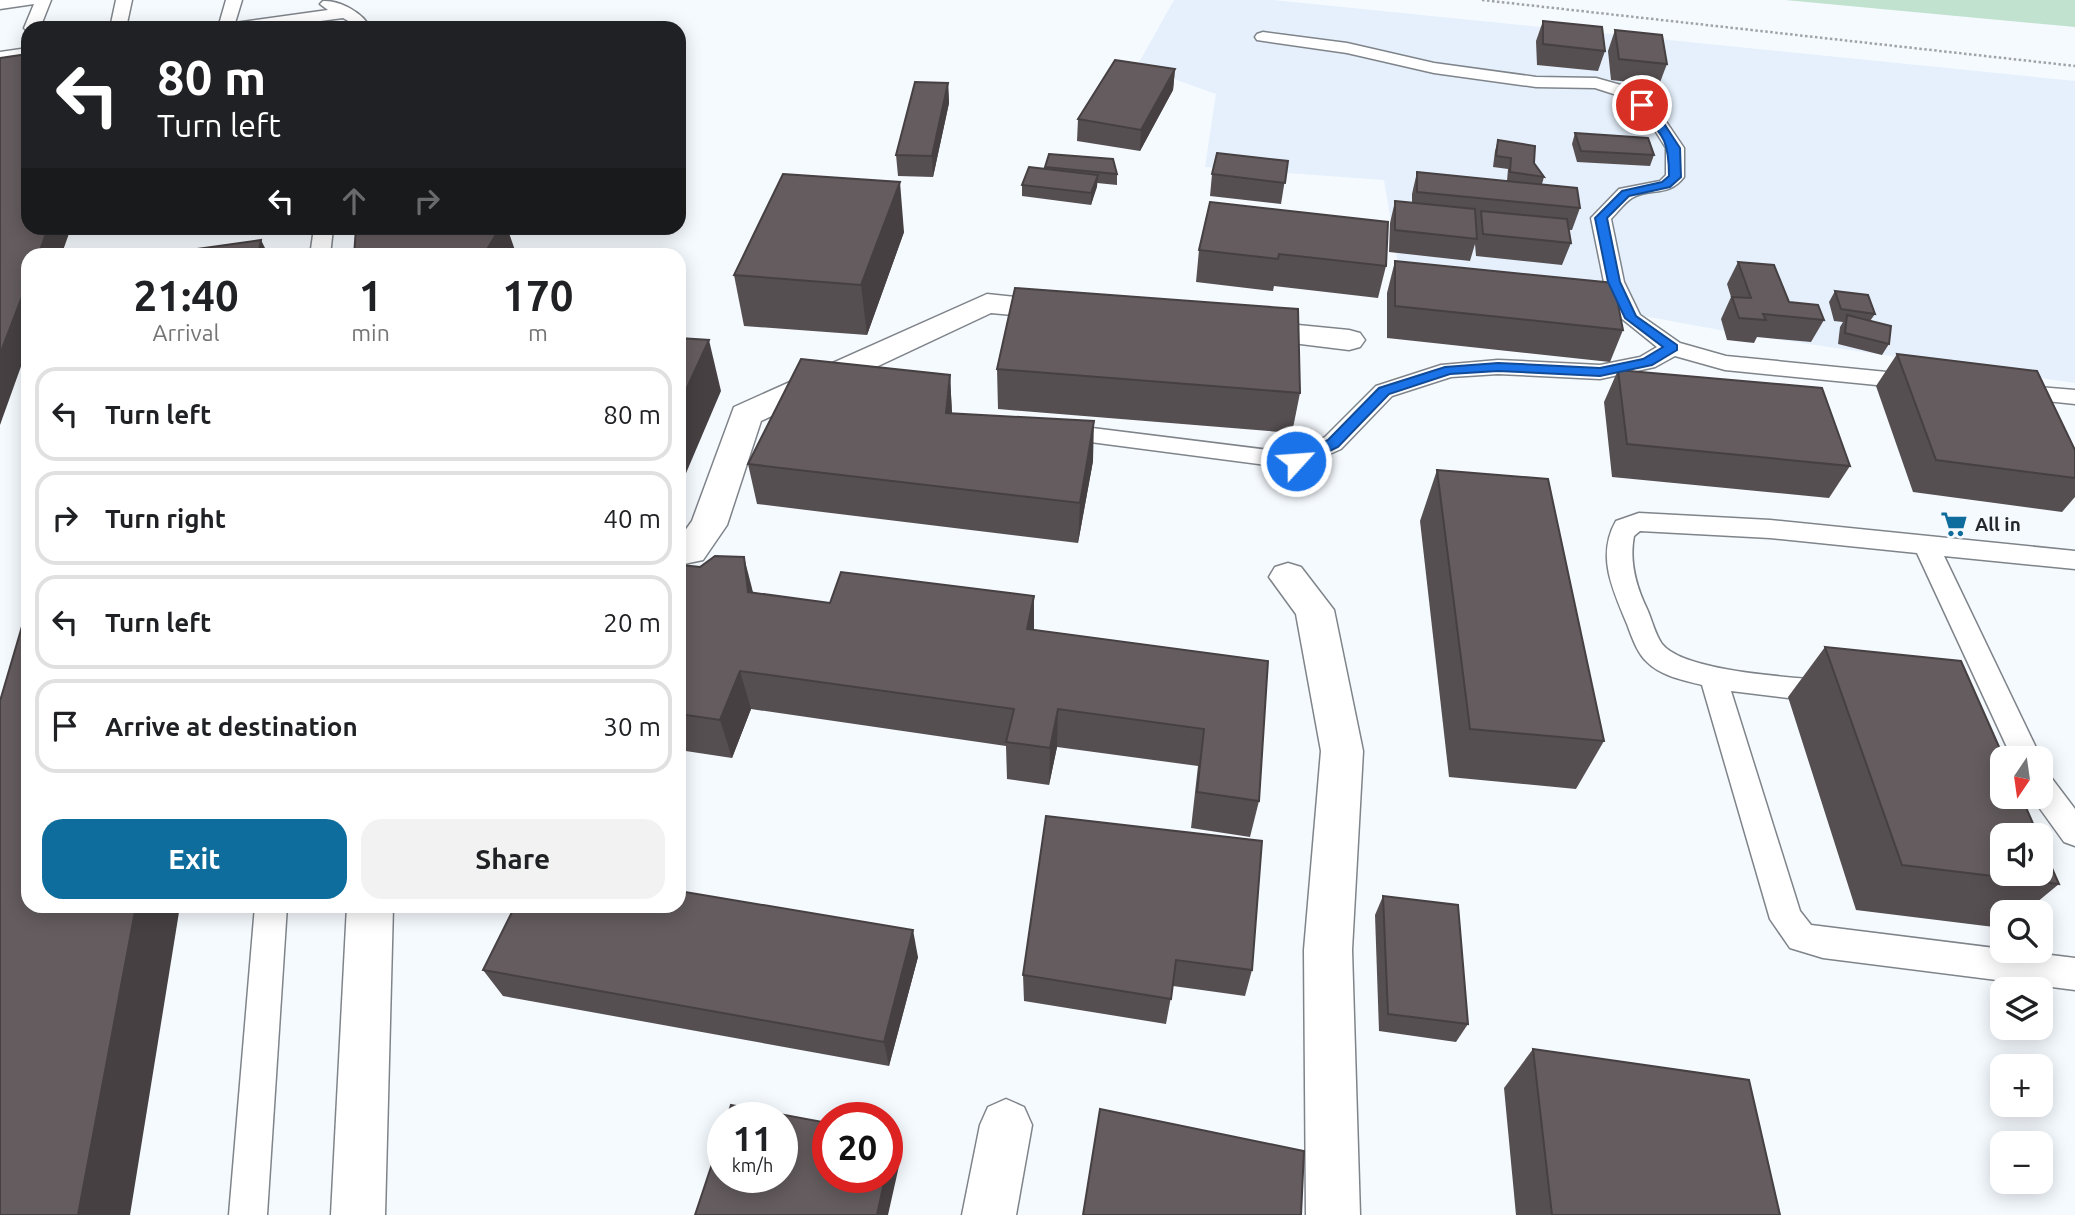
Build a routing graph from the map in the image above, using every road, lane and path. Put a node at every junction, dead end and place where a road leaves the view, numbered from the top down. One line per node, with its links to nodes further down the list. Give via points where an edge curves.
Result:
1 (30, 0): 8 (lane)
2 (43, 0): 10 (lane)
3 (124, 0): 11 (lane)
4 (234, 0): 12 (lane)
5 (323, 0): 9 (lane)
6 (1482, 0): 7 (path)
7 (1507, 2): 18 (path)
8 (0, 4)
9 (343, 13): 13 (lane); 14 (lane)
10 (35, 21)
11 (120, 21)
12 (228, 21)
13 (284, 21)
14 (359, 21)
15 (1263, 37): 22 (lane, via 1536,82 1596,83 1629,93 1655,118 1675,148 1675,177 1666,185 1626,193 1601,218 1614,282 1631,318)
16 (21, 51): 17 (lane)
17 (0, 57)
18 (2075, 66)
19 (1099, 314): 30 (street, via 987,303 746,415 709,525)
20 (1210, 326): 21 (street)
21 (1349, 340)
22 (1672, 348): 23 (lane, via 1726,363); 28 (lane, via 1647,362 1600,372 1498,367 1449,370 1384,391 1333,443 1296,461)
23 (1939, 384)
24 (1992, 389): 25 (lane)
25 (2045, 395): 26 (lane); 27 (lane)
26 (2075, 397)
27 (2057, 420)
28 (1038, 428)
29 (1926, 545): 31 (lane); 33 (lane, via 1770,529 1639,522 1625,527 1620,539 1621,582 1655,655); 35 (lane)
30 (686, 551)
31 (2075, 561)
32 (1288, 577): 45 (street, via 1315,610 1342,751 1328,950)
33 (1713, 677): 34 (lane); 40 (lane, via 1786,919 1801,937)
34 (1858, 695)
35 (2021, 746)
36 (2053, 803): 37 (lane)
37 (2075, 833)
38 (270, 913): 42 (lane)
39 (370, 913): 43 (street)
40 (2075, 974)
41 (1006, 1125): 44 (street)
42 (248, 1215)
43 (358, 1215)
44 (989, 1215)
45 (1333, 1215)

